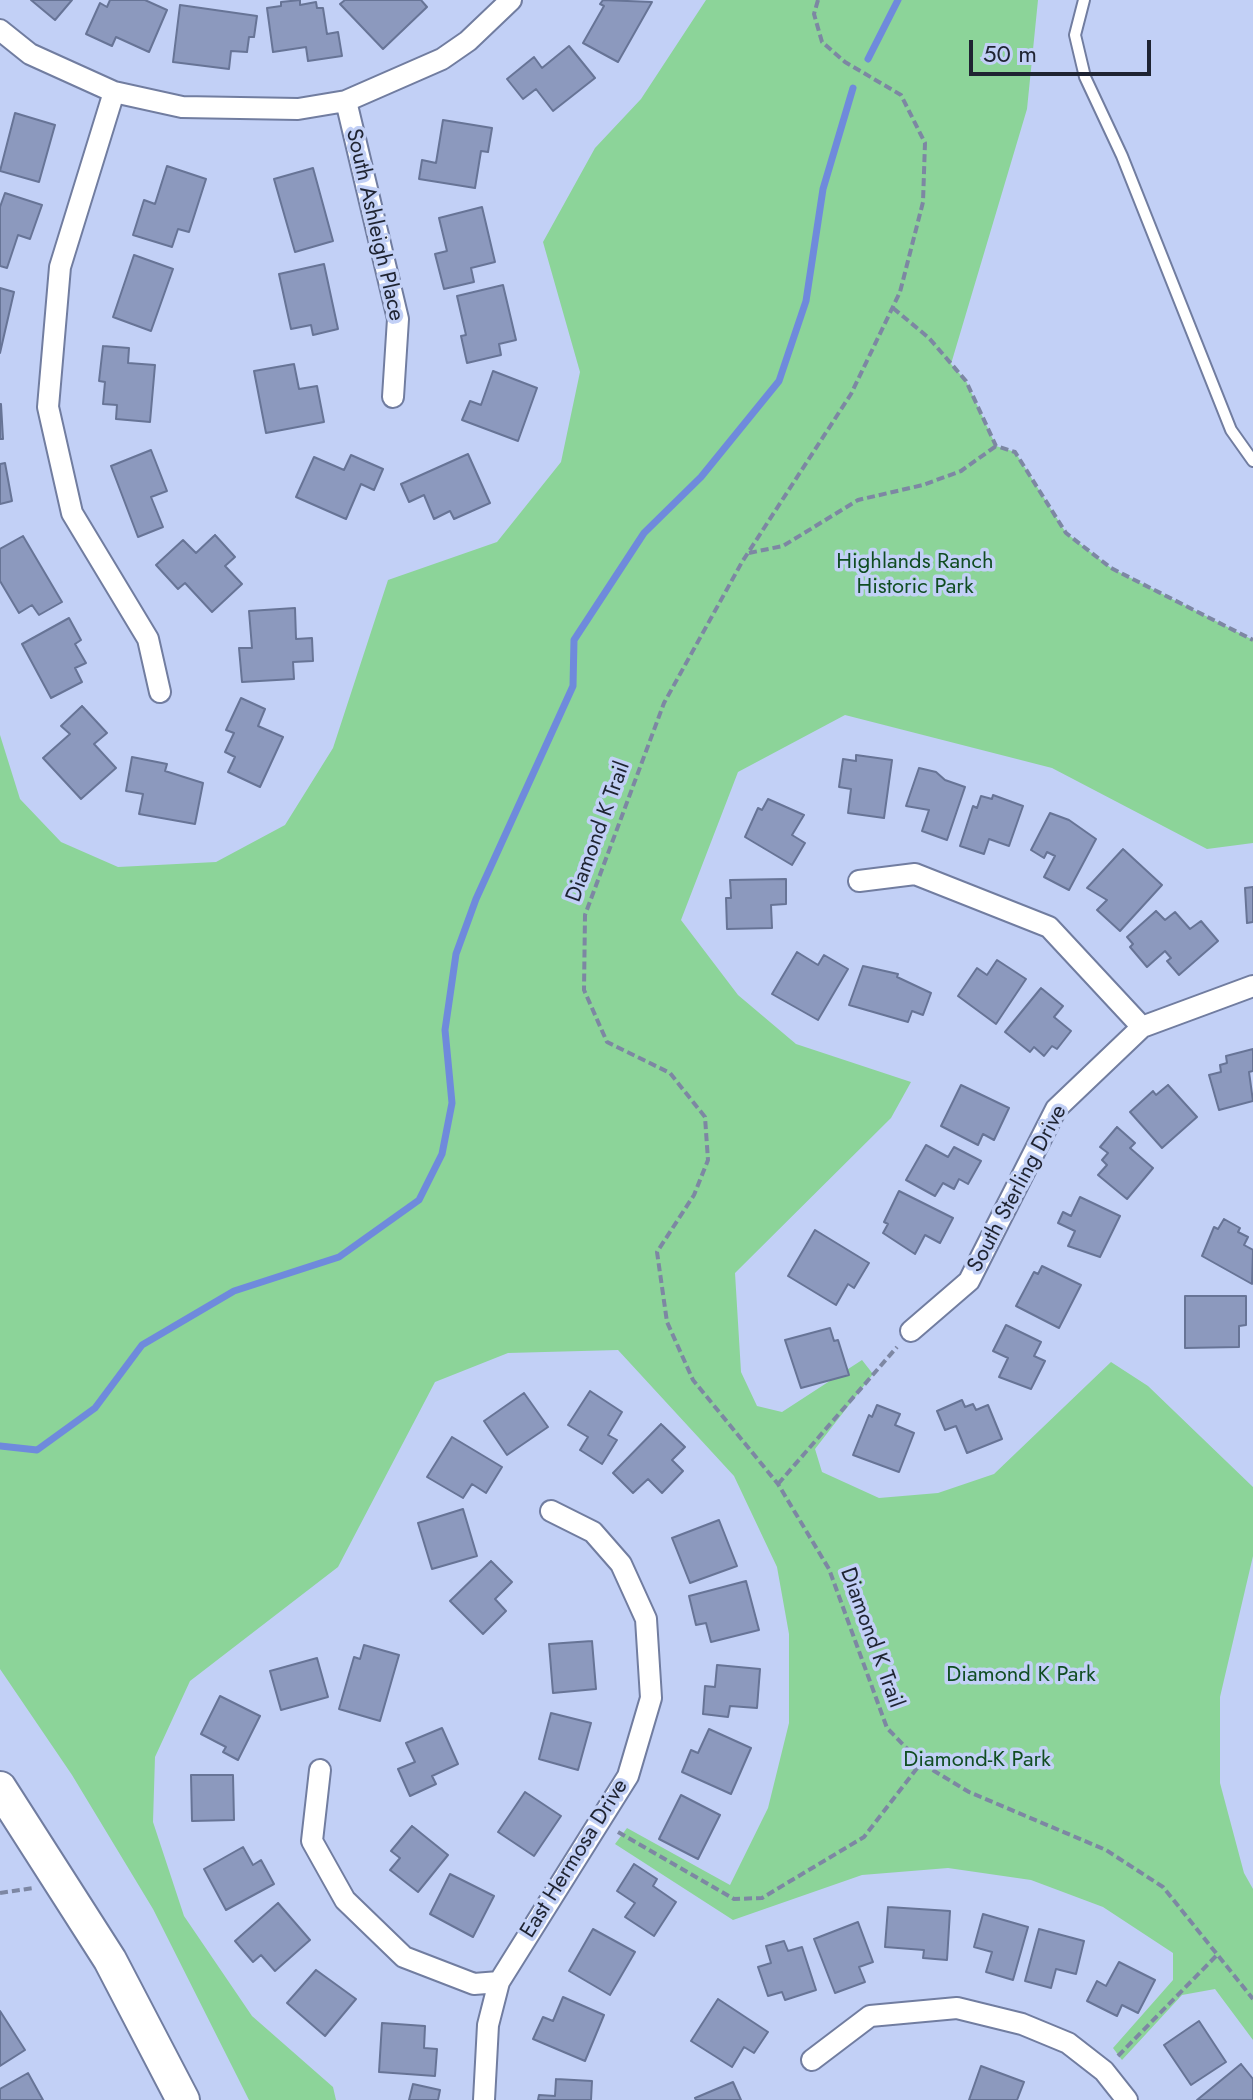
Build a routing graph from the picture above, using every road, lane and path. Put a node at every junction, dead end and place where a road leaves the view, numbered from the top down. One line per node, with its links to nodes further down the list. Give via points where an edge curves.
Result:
1 (511, 0): 6 (street, via 442,59)
2 (818, 0): 7 (path, Diamond K Trail, via 814,14 822,42 866,77 901,95 925,143 923,202)
3 (1084, 0): 10 (lane, via 1075,35 1085,77 1231,430)
4 (0, 30): 5 (street, via 30,54)
5 (114, 92): 6 (street, via 182,107 222,109 298,109); 13 (street, via 60,267 48,407 72,513 148,639)
6 (346, 101): 8 (street, South Ashleigh Place, via 398,319)
7 (893, 308): 9 (path, via 929,338 966,381); 11 (path, Diamond K Trail, via 851,394)
8 (393, 397)
9 (996, 446): 11 (path, via 961,471 858,500 783,546); 12 (path, via 1015,452 1066,533 1111,568)
10 (1253, 461)
11 (747, 554): 18 (path, Diamond K Trail, via 664,703 585,915 584,990 607,1042 670,1073 705,1117 708,1160 694,1195 657,1252 667,1322 693,1380)
12 (1253, 640)
13 (160, 692)
14 (859, 881): 16 (street, via 915,874 1049,927)
15 (1253, 986): 16 (street, South Sterling Drive)
16 (1142, 1027): 17 (street, South Sterling Drive, via 1056,1109 969,1281)
17 (911, 1331): 18 (path)
18 (778, 1484): 20 (path, Diamond K Trail, via 829,1569 887,1728)
19 (551, 1511): 23 (street, East Hermosa Drive, via 593,1532 621,1564 646,1619 651,1698 628,1776)
20 (921, 1763): 23 (path, via 864,1837 762,1898 734,1899); 24 (path, Diamond K Trail, via 969,1792 1106,1850 1163,1887)
21 (320, 1770): 25 (street, via 312,1841 345,1900 404,1957 474,1984)
22 (0, 1788): 29 (main road, via 110,1960)
23 (599, 1822): 25 (street, East Hermosa Drive)
24 (1217, 1955): 26 (path, Diamond K Trail); 28 (path)
25 (499, 1982): 30 (street, East Hermosa Drive, via 488,2025)
26 (1253, 1999)
27 (812, 2060): 28 (street, via 870,2016 957,2008 1022,2024 1068,2043)
28 (1104, 2071): 31 (street)
29 (183, 2100)
30 (484, 2100)
31 (1127, 2100)

